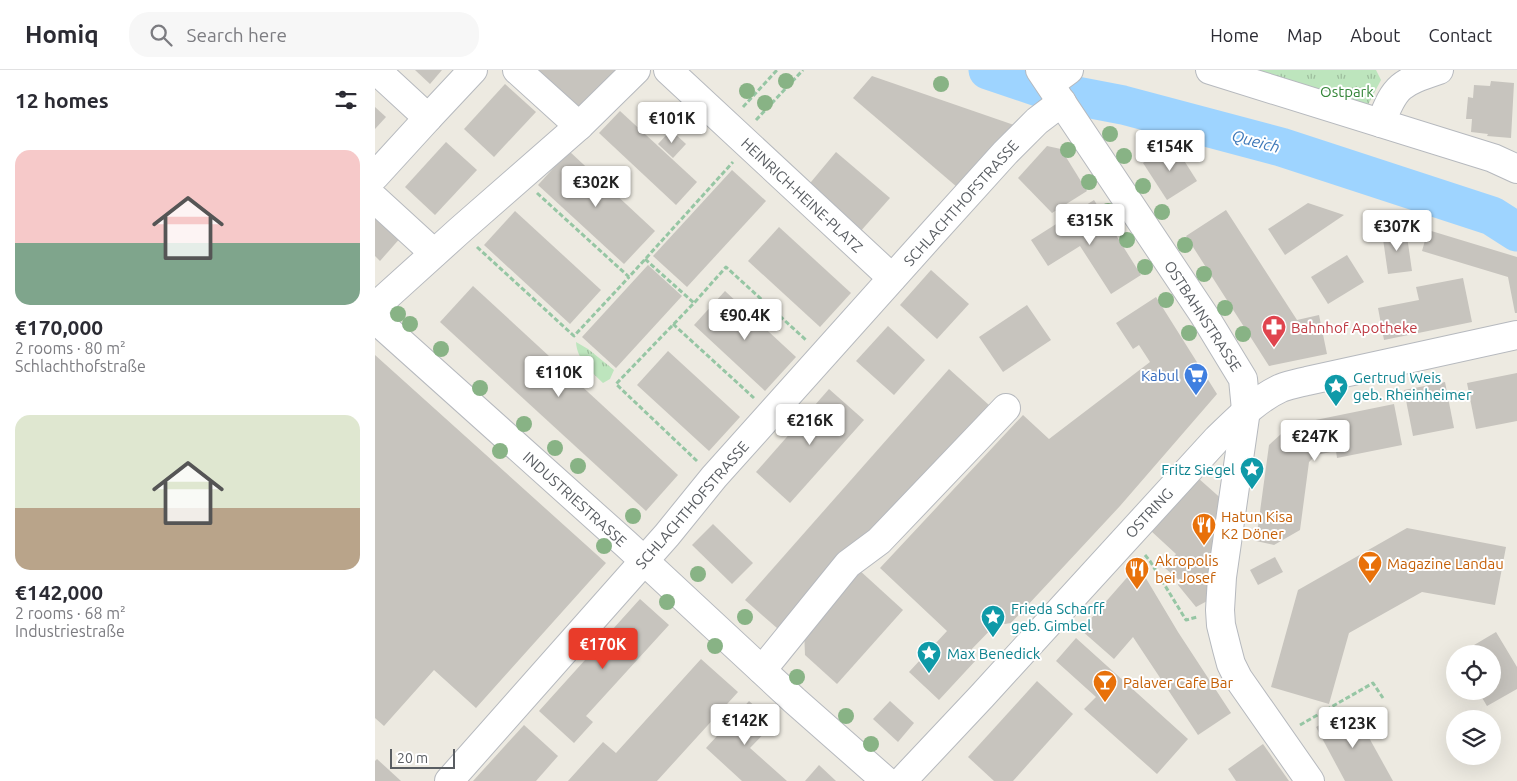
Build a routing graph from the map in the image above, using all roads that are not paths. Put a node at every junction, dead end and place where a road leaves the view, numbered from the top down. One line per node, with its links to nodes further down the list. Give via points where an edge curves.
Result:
1 (376, 70): 9 (street)
2 (473, 70): 9 (street)
3 (517, 70): 11 (street)
4 (636, 70): 11 (street)
5 (669, 70): 16 (street, HEINRICH-HEINE-PLATZ)
6 (1210, 70): 10 (street)
7 (1439, 70): 10 (street, via 1403,85 1389,101)
8 (1055, 82): 16 (street, SCHLACHTHOFSTRASSE, via 1037,121); 21 (street, OSTBAHNSTRASSE, via 1081,129 1239,371)
9 (428, 118): 13 (street)
10 (1381, 123): 12 (street, via 1493,158)
11 (579, 126): 15 (street)
12 (1517, 169)
13 (375, 176)
14 (375, 199): 15 (street)
15 (434, 254): 17 (street)
16 (892, 278): 22 (street, SCHLACHTHOFSTRASSE, via 696,497 692,506)
17 (375, 307)
18 (375, 319): 22 (street, INDUSTRIESTRASSE)
19 (1517, 336): 21 (street, OSTRING, via 1307,381 1282,388)
20 (1006, 408): 23 (street, via 879,541 848,564)
21 (1247, 410): 26 (street, OSTRING); 27 (street, OSTBAHNSTRASSE, via 1223,577 1221,625 1231,664 1242,684)
22 (644, 561): 23 (street, INDUSTRIESTRASSE); 24 (street, SCHLACHTHOFSTRASSE)
23 (762, 670): 25 (street, INDUSTRIESTRASSE)
24 (449, 781)
25 (886, 781)
26 (902, 781)
27 (1309, 781)

